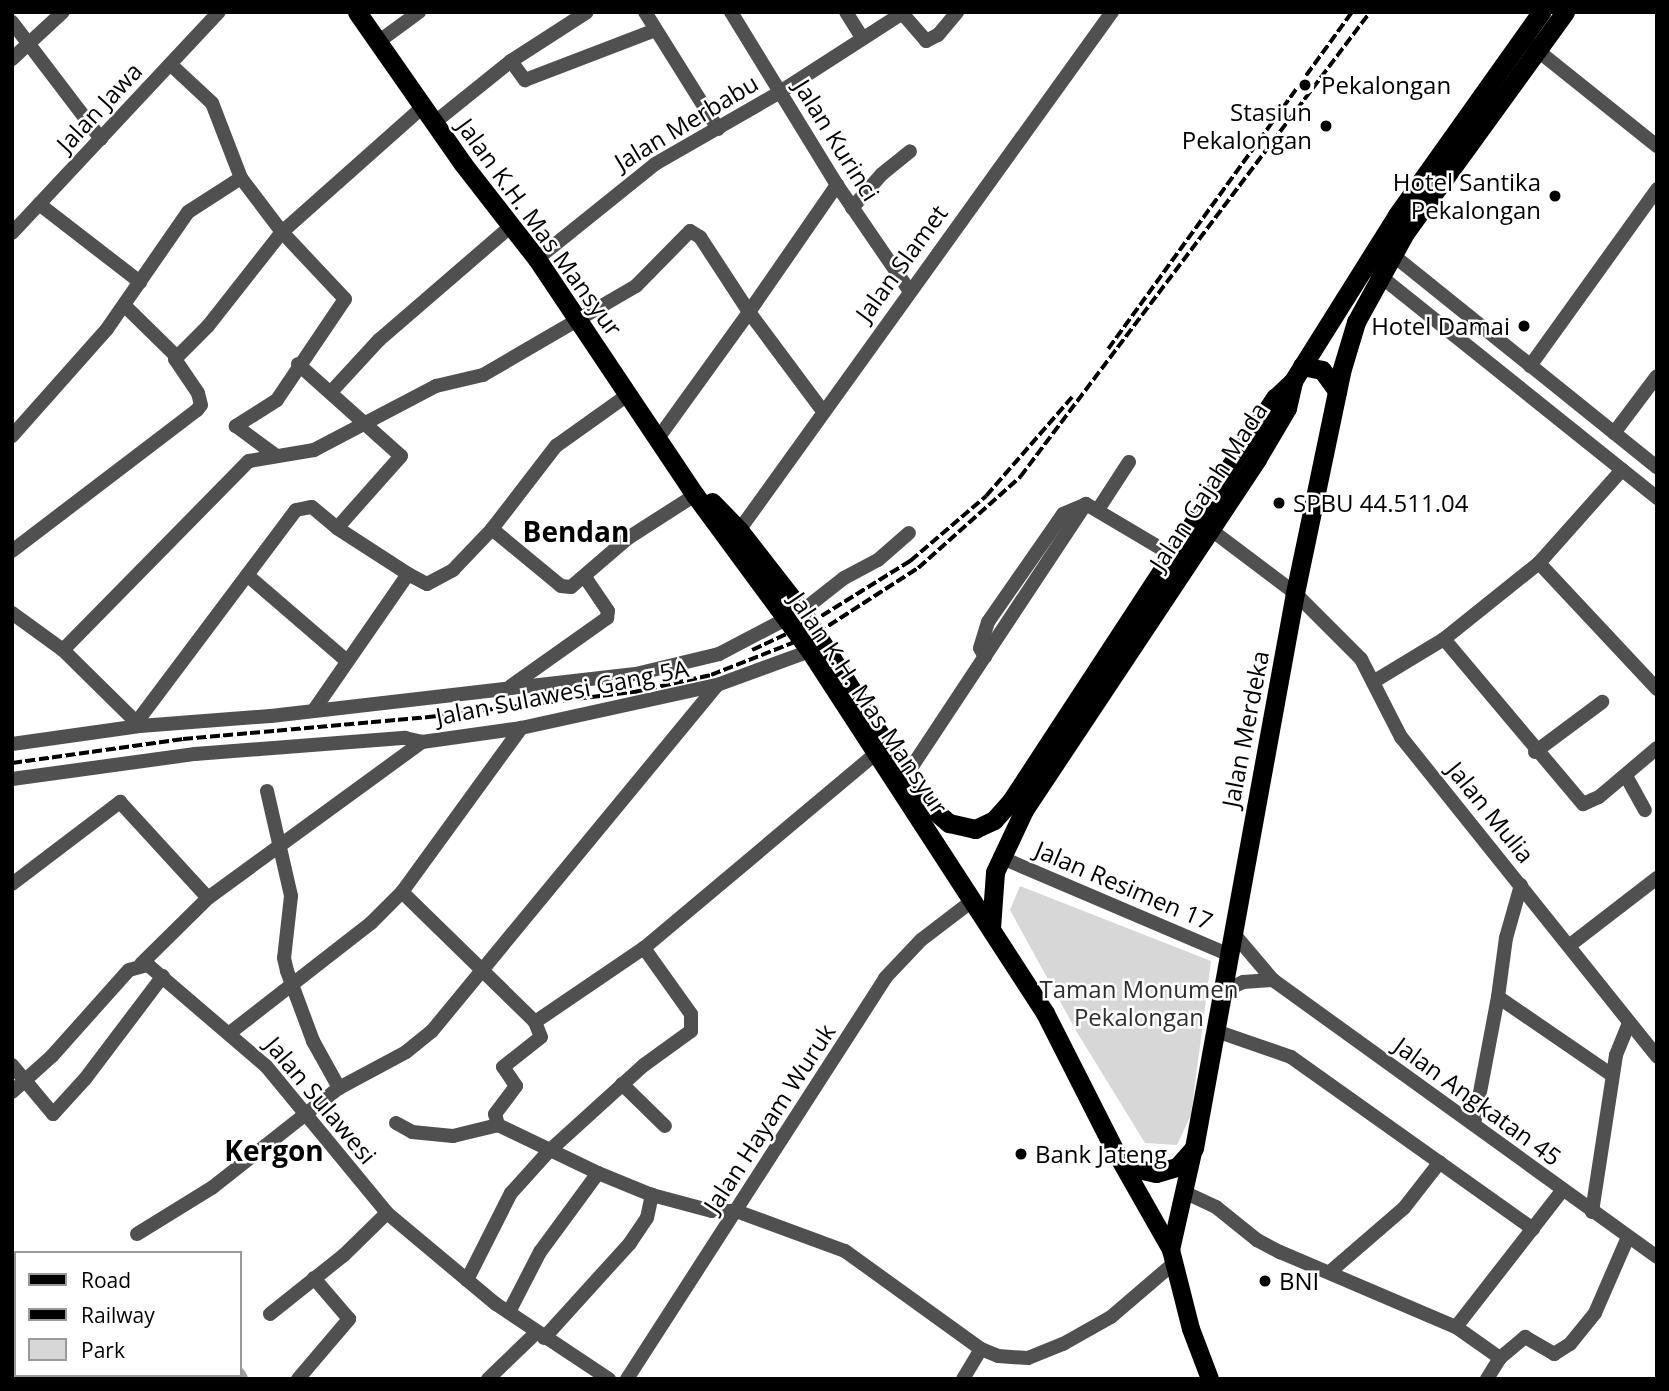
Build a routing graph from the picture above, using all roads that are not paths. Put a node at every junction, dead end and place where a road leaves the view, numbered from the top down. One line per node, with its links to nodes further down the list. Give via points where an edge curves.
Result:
1 (63, 12): 18 (street)
2 (357, 12): 17 (highway, Jalan K.H. Mas Mansyur)
3 (419, 12): 17 (street)
4 (587, 12): 21 (street)
5 (645, 12): 15 (street)
6 (731, 12): 23 (street, Jalan Kurinci)
7 (846, 12): 16 (street)
8 (957, 12): 12 (street, Jalan Merbabu, via 938,35 926,41)
9 (1112, 12): 41 (street, Jalan Slamet)
10 (1541, 12): 19 (highway, Jalan Gajah Mada)
11 (1565, 12): 19 (highway, Jalan Gajah Mada)
12 (903, 13): 16 (street, Jalan Merbabu)
13 (214, 14): 22 (street, Jalan Jawa)
14 (12, 22): 18 (street)
15 (655, 30): 21 (street, via 525,80); 25 (street)
16 (862, 38): 23 (street, Jalan Merbabu)
17 (378, 42): 24 (highway, Jalan K.H. Mas Mansyur)
18 (26, 43): 20 (street); 26 (street)
19 (1530, 45): 27 (street); 37 (highway, Jalan Gajah Mada)
20 (12, 60)
21 (511, 61): 24 (street)
22 (170, 64): 26 (street, Jalan Jawa); 29 (street, via 212,103)
23 (780, 92): 25 (street, Jalan Merbabu); 30 (street, Jalan Kurinci)
24 (429, 114): 34 (highway, Jalan K.H. Mas Mansyur); 35 (street)
25 (718, 129): 38 (street, Jalan Merbabu, via 606,198)
26 (102, 139): 32 (street, Jalan Jawa)
27 (1657, 146)
28 (910, 151): 33 (street)
29 (241, 178): 35 (street); 40 (street, via 188,212)
30 (837, 185): 33 (street, Jalan Kurinci); 43 (street)
31 (1657, 190): 48 (street)
32 (39, 204): 36 (street, Jalan Jawa); 40 (street)
33 (852, 208): 41 (street, Jalan Kurinci)
34 (511, 226): 38 (highway, Jalan K.H. Mas Mansyur); 52 (street, via 379,340)
35 (282, 232): 46 (street, via 208,326); 47 (street, via 345,299)
36 (12, 233)
37 (1385, 249): 39 (highway, Jalan Gajah Mada); 48 (street)
38 (537, 259): 44 (highway, Jalan K.H. Mas Mansyur)
39 (1373, 270): 45 (highway, Jalan Gajah Mada); 49 (highway, Jalan Gajah Mada); 62 (street)
40 (140, 282): 42 (street)
41 (909, 290): 54 (street, Jalan Slamet)
42 (124, 305): 46 (street); 57 (street)
43 (749, 312): 44 (street, via 700,237 690,231 651,275); 54 (street); 58 (street)
44 (577, 319): 53 (highway, Jalan K.H. Mas Mansyur); 55 (street, via 483,375 436,386)
45 (1356, 322): 51 (highway, Jalan Merdeka)
46 (177, 357): 72 (street, via 176,363 201,400 197,410)
47 (298, 364): 52 (street); 59 (street, via 277,400 236,426)
48 (1530, 366): 56 (street)
49 (1298, 373): 51 (highway, via 1322,370); 69 (highway, Jalan Gajah Mada, via 1287,408); 73 (highway, via 1275,398)
50 (1657, 376): 56 (street)
51 (1337, 391): 78 (highway, Jalan Merdeka)
52 (331, 392): 55 (street)
53 (629, 394): 58 (highway, Jalan K.H. Mas Mansyur); 68 (street, via 556,446)
54 (822, 410): 71 (street, Jalan Slamet)
55 (366, 422): 59 (street, via 314,450); 67 (street, via 398,452 401,461)
56 (1614, 433): 61 (street)
57 (12, 436)
58 (659, 437): 63 (highway, Jalan K.H. Mas Mansyur)
59 (275, 455): 82 (street, via 249,461 231,476)
60 (1129, 461): 66 (street)
61 (1657, 467)
62 (1622, 470): 65 (street); 74 (street)
63 (681, 471): 64 (highway, Jalan K.H. Mas Mansyur); 71 (highway, Jalan K.H. Mas Mansyur)
64 (695, 495): 71 (highway, Jalan K.H. Mas Mansyur); 77 (street, via 628,538)
65 (1657, 498)
66 (1092, 506): 73 (street); 99 (street)
67 (337, 528): 75 (street); 76 (street, via 312,507 296,510)
68 (492, 529): 75 (street, via 437,581 427,584); 77 (street, via 563,587)
69 (1210, 530): 78 (street, Jalan Mulia); 98 (highway, Jalan Gajah Mada)
70 (909, 533): 80 (street, via 878,560 844,578)
71 (735, 536): 80 (highway, Jalan K.H. Mas Mansyur)
72 (12, 551)
73 (1172, 555): 98 (highway)
74 (1539, 563): 81 (street); 88 (street)
75 (408, 574): 84 (street)
76 (247, 575): 84 (street); 91 (street)
77 (585, 577): 87 (street, via 608,611 607,618)
78 (1295, 593): 85 (street, Jalan Mulia, via 1361,659); 113 (highway, Jalan Merdeka)
79 (12, 613): 82 (street)
80 (794, 615): 83 (highway, Jalan K.H. Mas Mansyur); 87 (street, via 727,651 678,666); 99 (highway, Jalan K.H. Mas Mansyur)
81 (1444, 639): 85 (street); 96 (street)
82 (63, 650): 91 (street)
83 (810, 651): 86 (street, Jalan Sulawesi Gang 5A); 97 (highway, Jalan K.H. Mas Mansyur)
84 (347, 661): 90 (street)
85 (1373, 682): 108 (street, Jalan Mulia, via 1401,737)
86 (717, 685): 92 (street, Jalan Sulawesi Gang 5A); 118 (street)
87 (509, 687): 90 (street)
88 (1657, 689)
89 (1602, 702): 96 (street)
90 (314, 710): 91 (street)
91 (138, 724): 94 (street)
92 (521, 728): 93 (street, Jalan Sulawesi Gang 5A); 109 (street)
93 (422, 742): 101 (street, via 405,738 195,754); 104 (street, Jalan Sulawesi Gang 5A)
94 (12, 744)
95 (1657, 748): 100 (street)
96 (1535, 752): 100 (street, via 1583,804 1590,804)
97 (875, 754): 111 (highway, Jalan K.H. Mas Mansyur); 115 (street)
98 (1040, 770): 99 (highway, Jalan K.H. Mas Mansyur, via 983,826 962,828 931,810); 105 (highway, Jalan Gajah Mada)
99 (907, 774)
100 (1626, 776): 103 (street)
101 (12, 779)
102 (267, 792): 104 (street)
103 (1645, 810)
104 (281, 844): 110 (street, Jalan Sulawesi Gang 5A); 121 (street, via 291,896 284,958)
105 (1000, 857): 112 (highway, Jalan Gajah Mada, via 992,885); 116 (street, Jalan Resimen 17)
106 (1657, 878): 114 (street)
107 (12, 884): 110 (street, via 120,802)
108 (1521, 885): 114 (street, Jalan Mulia); 123 (street, via 1506,938)
109 (402, 892): 118 (street); 121 (street)
110 (208, 898): 117 (street, Jalan Sulawesi Gang 5A)
111 (972, 901): 112 (highway, Jalan K.H. Mas Mansyur); 148 (street, Jalan Hayam Wuruk, via 922,940 885,978)
112 (991, 928): 142 (highway, Jalan K.H. Mas Mansyur, via 1045,1013)
113 (1234, 934): 116 (highway, Jalan Merdeka); 120 (street, Jalan Angkatan 45)
114 (1570, 945): 125 (street, Jalan Mulia)
115 (644, 948): 124 (street); 132 (street, via 694,1021 691,1031)
116 (1230, 955): 122 (highway, Jalan Merdeka)
117 (141, 964): 119 (street, Jalan Sulawesi); 131 (street, via 127,973)
118 (478, 971): 124 (street); 133 (street, via 420,1042)
119 (163, 976): 127 (street, Jalan Sulawesi); 131 (street, via 53,1114)
120 (1273, 980): 122 (street, via 1243,982); 138 (street, Jalan Angkatan 45)
121 (292, 985): 127 (street); 133 (street, via 313,1041)
122 (1223, 990): 126 (highway, Jalan Merdeka)
123 (1498, 997): 130 (street); 138 (street)
124 (535, 1022): 137 (street, via 541,1037 503,1067 516,1086 495,1114)
125 (1629, 1022): 128 (street, Jalan Mulia); 130 (street)
126 (1216, 1031): 140 (highway, Jalan Merdeka); 143 (street, via 1291,1057)
127 (231, 1032): 135 (street, Jalan Sulawesi)
128 (1657, 1057)
129 (12, 1065): 131 (street)
130 (1612, 1075): 149 (street)
131 (27, 1080): 134 (street)
132 (622, 1084): 139 (street); 141 (street)
133 (339, 1088): 135 (street)
134 (12, 1092)
135 (304, 1116): 150 (street, Jalan Sulawesi); 152 (street, via 214,1187)
136 (396, 1123): 137 (street, via 412,1132 453,1136)
137 (498, 1125): 141 (street)
138 (1474, 1125): 145 (street, Jalan Angkatan 45)
139 (665, 1126)
140 (1194, 1148): 142 (highway, via 1164,1173 1142,1171); 146 (main road)
141 (548, 1152): 144 (street); 158 (street, via 511,1194)
142 (1116, 1153): 154 (main road)
143 (1440, 1162): 151 (street); 156 (street, via 1411,1201)
144 (598, 1173): 147 (street); 159 (street, via 540,1252)
145 (1562, 1191): 149 (street, Jalan Angkatan 45); 151 (street)
146 (1184, 1192): 154 (main road); 156 (street, via 1216,1207 1257,1240)
147 (652, 1195): 148 (street, via 712,1211); 162 (street, via 647,1218 630,1243)
148 (736, 1211): 163 (street, via 845,1251); 168 (street, Jalan Hayam Wuruk)
149 (1592, 1212): 153 (street, Jalan Angkatan 45)
150 (387, 1213): 157 (street); 158 (street, Jalan Sulawesi)
151 (1533, 1229): 161 (street)
152 (138, 1234)
153 (1628, 1237): 155 (street, Jalan Angkatan 45); 164 (street, via 1595,1313 1570,1344 1554,1354 1525,1337)
154 (1172, 1257): 163 (street, via 1111,1317 1063,1344 1028,1359); 170 (main road)
155 (1657, 1258)
156 (1331, 1271): 161 (street)
157 (314, 1278): 160 (street); 165 (street, via 349,1318)
158 (467, 1280): 159 (street, Jalan Sulawesi)
159 (509, 1312): 162 (street, Jalan Sulawesi)
160 (270, 1314)
161 (1456, 1327): 164 (street)
162 (540, 1335): 166 (street); 167 (street, Jalan Sulawesi)
163 (981, 1349): 169 (street)
164 (1500, 1357): 171 (street)
165 (298, 1379)
166 (488, 1379)
167 (609, 1379)
168 (627, 1379)
169 (963, 1379)
170 (1210, 1379)
171 (1487, 1379)

